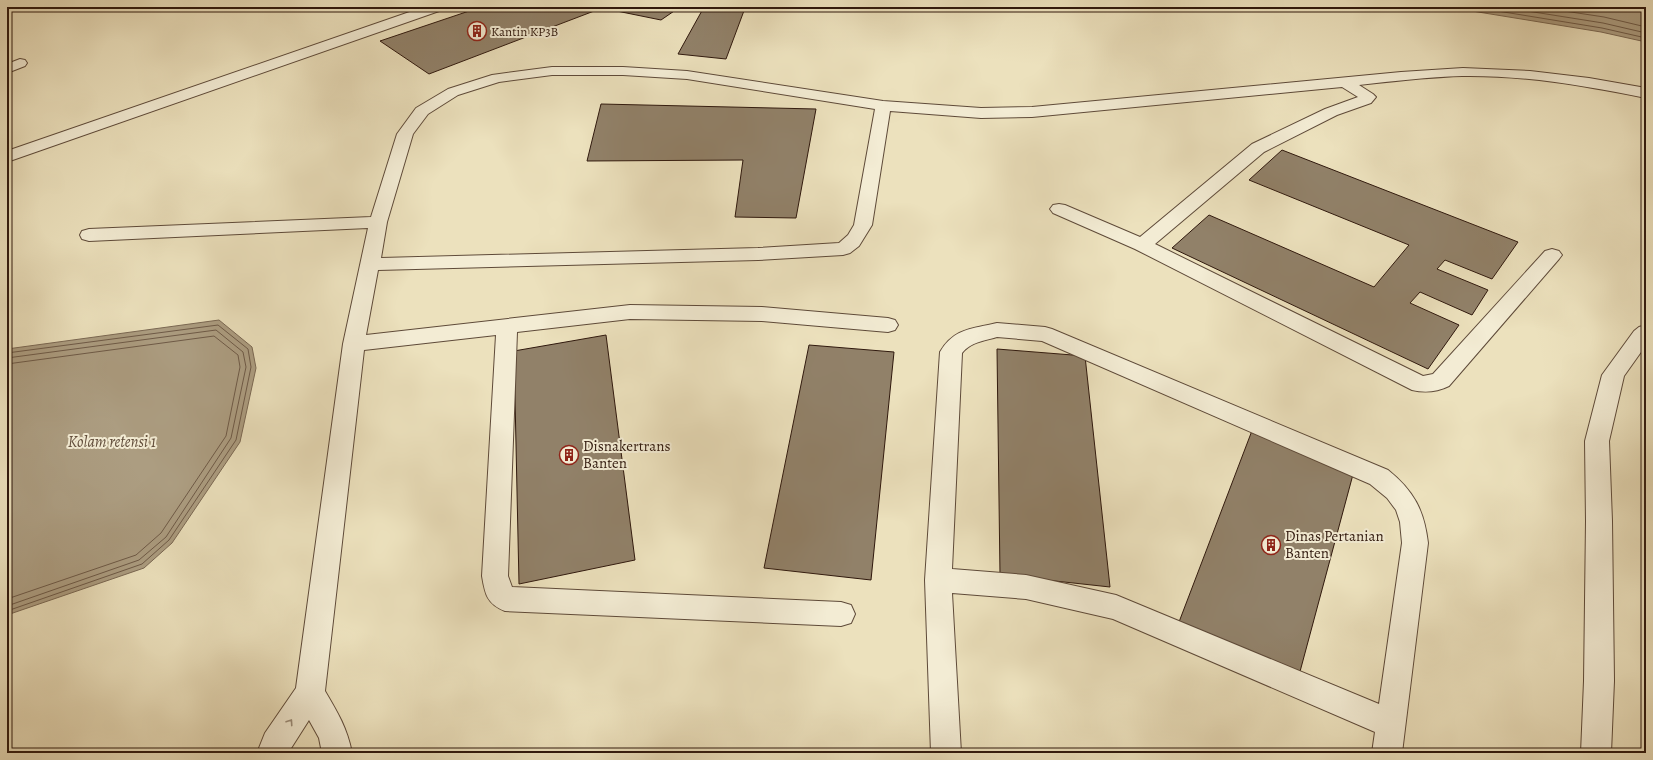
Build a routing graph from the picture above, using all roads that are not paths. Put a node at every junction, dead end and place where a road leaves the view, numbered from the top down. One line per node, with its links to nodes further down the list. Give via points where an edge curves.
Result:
1 (437, 7): 8 (street)
2 (20, 62): 3 (street)
3 (7, 69)
4 (1345, 82): 5 (street, via 1463,72 1530,74); 6 (street, via 1032,112 981,113); 13 (street, via 1368,97 1366,100 1331,112 1258,148)
5 (1646, 93)
6 (883, 106): 11 (street, via 687,74 552,71 497,78 453,92 422,111 404,134); 15 (street, via 863,224 854,242 843,249 758,254)
7 (7, 143): 8 (street)
8 (28, 150): 9 (street)
9 (7, 157)
10 (1058, 209): 13 (street)
11 (378, 222): 12 (street); 15 (street)
12 (89, 235)
13 (1142, 245): 14 (street, via 1420,384 1441,380)
14 (1552, 255)
15 (369, 264): 19 (street)
16 (888, 325): 17 (street, via 762,314 630,312)
17 (507, 326): 19 (street); 21 (street, via 495,576 498,591 505,600)
18 (1646, 332): 28 (street, via 1613,375 1597,441 1599,681)
19 (354, 344): 22 (street)
20 (938, 580): 23 (street, via 1026,587 1116,606); 23 (street, via 951,352 960,341 968,337 997,330 1045,334 1379,477 1395,489 1408,507 1414,524 1415,543); 26 (street)
21 (841, 614)
22 (310, 693): 24 (street, one-way to 22); 25 (street, via 333,734)
23 (1391, 724): 27 (street)
24 (272, 753)
25 (337, 753)
26 (946, 753)
27 (1388, 753)
28 (1596, 753)

